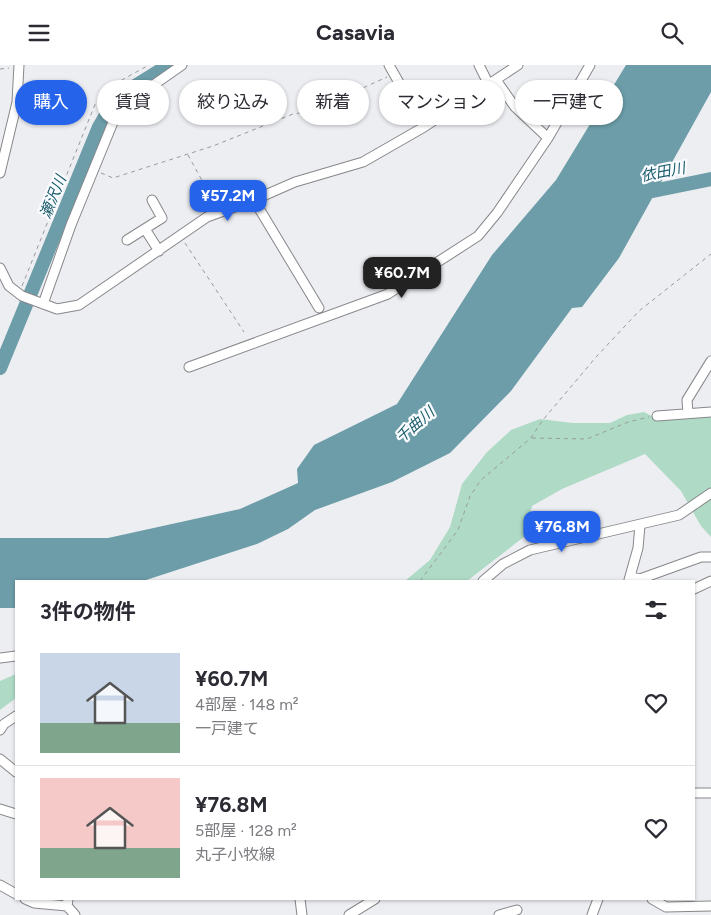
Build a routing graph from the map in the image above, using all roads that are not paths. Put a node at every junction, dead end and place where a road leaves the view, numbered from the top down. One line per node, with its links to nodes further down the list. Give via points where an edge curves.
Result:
1 (182, 65): 20 (street, via 122,107 116,115)
2 (389, 65): 11 (street)
3 (479, 65): 7 (street)
4 (518, 65): 8 (street)
5 (590, 65): 12 (street)
6 (19, 66): 13 (street, via 17,102)
7 (490, 80)
8 (496, 80)
9 (505, 97): 12 (street)
10 (427, 125): 11 (street)
11 (424, 127): 15 (street, via 363,163 295,182)
12 (548, 138): 23 (street, via 478,236 410,280 388,294)
13 (0, 173)
14 (152, 200): 16 (street, via 162,218)
15 (254, 200): 18 (street, via 207,217); 21 (street)
16 (145, 229): 17 (street); 18 (street)
17 (127, 240)
18 (159, 251): 20 (street, via 79,305 57,309)
19 (0, 267): 20 (street, via 9,286 20,295)
20 (40, 303)
21 (319, 308)
22 (711, 361): 25 (street, via 687,400)
23 (189, 367)
24 (711, 412): 25 (street)
25 (688, 413): 26 (street)
26 (657, 416)
27 (711, 493): 28 (street, via 679,515)
28 (640, 525): 30 (street); 31 (street, via 530,550 503,564)
29 (711, 557): 30 (street, via 701,557 640,579)
30 (630, 579)
31 (484, 580)
32 (711, 581): 33 (street)
33 (695, 589)
34 (15, 656): 35 (street)
35 (0, 658)
36 (15, 716): 37 (street)
37 (0, 730)
38 (0, 759): 39 (street)
39 (15, 771)
40 (695, 793): 41 (street)
41 (711, 793)
42 (0, 809): 43 (street)
43 (15, 814)
44 (0, 885): 45 (street)
45 (15, 893)
46 (27, 900): 50 (street)
47 (300, 900): 55 (street)
48 (373, 900): 56 (street)
49 (598, 900): 58 (street)
50 (68, 903): 54 (street)
51 (666, 903): 52 (street)
52 (711, 906)
53 (517, 912): 57 (street)
54 (75, 915)
55 (302, 915)
56 (349, 915)
57 (499, 915)
58 (592, 915)

